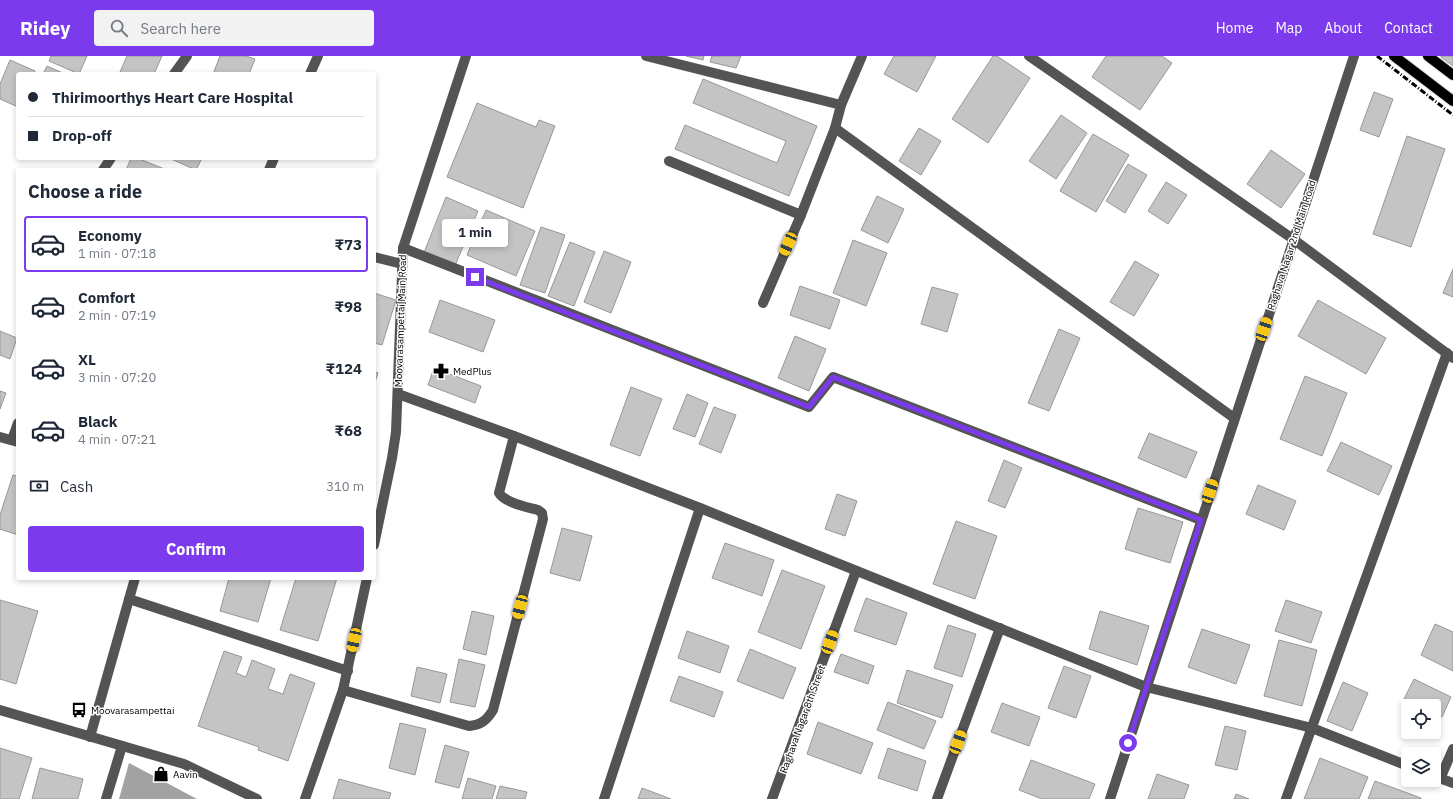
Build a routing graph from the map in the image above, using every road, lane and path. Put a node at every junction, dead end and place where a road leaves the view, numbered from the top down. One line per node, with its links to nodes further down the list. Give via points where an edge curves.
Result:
1 (186, 56): 10 (street)
2 (318, 56): 11 (street)
3 (466, 56): 19 (street, Moovarasampettai Main Road)
4 (646, 56): 14 (street)
5 (862, 56): 14 (street)
6 (1029, 56): 18 (street)
7 (1354, 56): 18 (street, Raghava Nagar 2nd Main Road)
8 (1394, 56): 13 (main road)
9 (1428, 56): 12 (main road)
10 (175, 72)
11 (311, 72)
12 (1453, 75)
13 (1453, 101)
14 (841, 105): 15 (street)
15 (835, 128): 17 (street); 25 (street)
16 (669, 161): 17 (street)
17 (801, 215): 22 (street)
18 (1293, 240): 23 (street); 25 (street, Raghava Nagar 2nd Main Road)
19 (402, 248): 21 (street, Moovarasampettai Main Road); 30 (street, via 809,407 833,377)
20 (376, 258): 21 (street)
21 (402, 264): 24 (street, Moovarasampettai Main Road)
22 (763, 303)
23 (1450, 355): 41 (street)
24 (398, 394): 26 (street); 31 (street, Moovarasampettai Main Road, via 392,458)
25 (1234, 418): 30 (street, Raghava Nagar 2nd Main Road)
26 (514, 436): 29 (street); 39 (street, via 499,493 506,500 538,510 542,513 543,519 493,710 488,719 477,725 468,726)
27 (0, 437): 28 (street)
28 (15, 441)
29 (700, 508): 32 (street); 52 (street)
30 (1201, 520): 38 (street, Raghava Nagar 2nd Main Road)
31 (376, 535)
32 (856, 571): 36 (street); 53 (street, Raghava Nagar 8th Street)
33 (134, 580): 35 (street)
34 (367, 580): 37 (street)
35 (129, 599): 37 (street); 42 (street)
36 (1000, 628): 38 (street); 54 (street)
37 (348, 671): 39 (street)
38 (1146, 687): 41 (street); 55 (street, Raghava Nagar 2nd Main Road)
39 (343, 690): 51 (street)
40 (0, 710): 42 (street)
41 (1312, 728): 45 (street); 56 (street)
42 (90, 737): 43 (street)
43 (122, 746): 49 (street); 50 (street, via 184,764)
44 (1453, 749): 46 (street)
45 (1401, 763)
46 (1441, 770)
47 (1441, 779): 48 (street)
48 (1453, 784)
49 (106, 799)
50 (257, 799)
51 (305, 799)
52 (604, 799)
53 (772, 799)
54 (937, 799)
55 (1110, 799)
56 (1286, 799)

